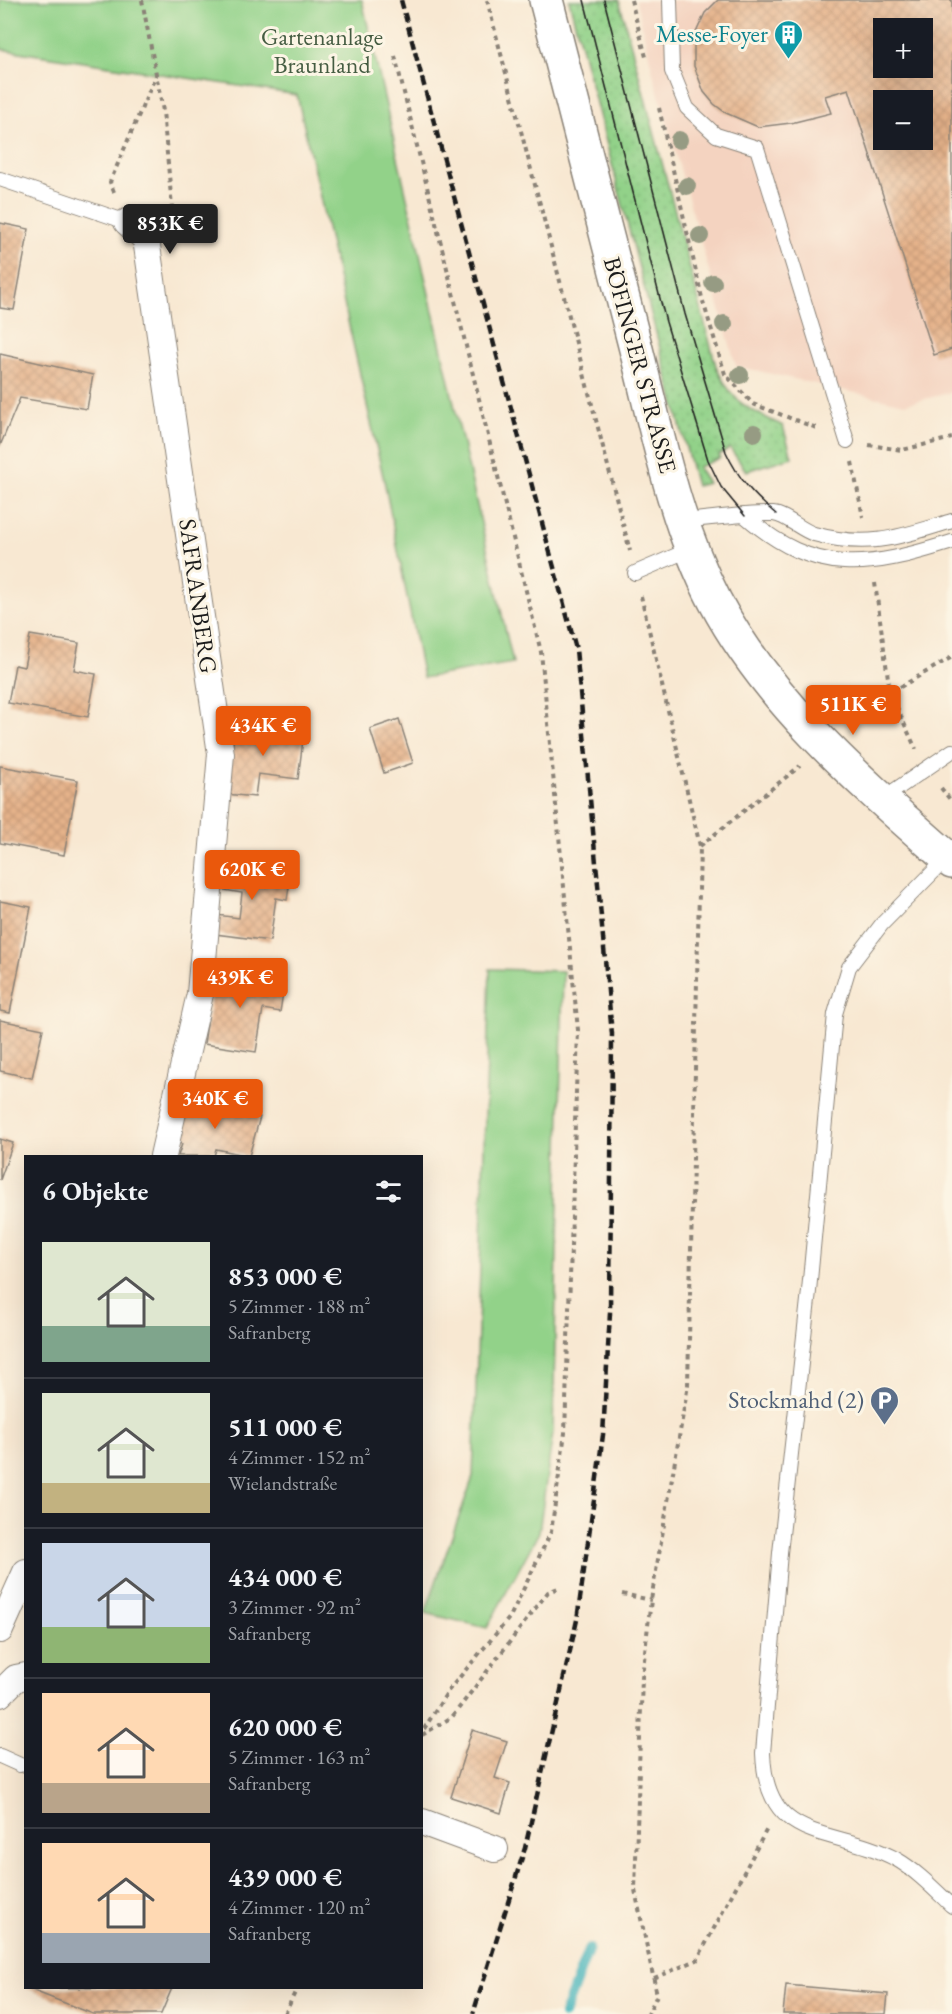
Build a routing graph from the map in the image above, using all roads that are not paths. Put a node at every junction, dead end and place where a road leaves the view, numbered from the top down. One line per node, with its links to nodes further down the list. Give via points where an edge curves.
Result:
1 (546, 0): 8 (street, BÖFINGER STRASSE)
2 (670, 0): 5 (lane, via 674,81 687,108 716,135 757,148)
3 (0, 179): 4 (lane)
4 (126, 222): 14 (street, SAFRANBERG, via 146,239 221,754 200,994)
5 (847, 441)
6 (745, 516): 7 (lane, via 776,514 810,532 849,542 888,539); 8 (lane); 9 (lane, via 787,546 818,558 850,563 894,558)
7 (952, 521)
8 (687, 535): 10 (lane); 12 (street, BÖFINGER STRASSE, via 734,633 825,746)
9 (952, 542)
10 (635, 573)
11 (952, 751): 12 (lane)
12 (882, 799): 13 (street, BÖFINGER STRASSE)
13 (950, 860): 23 (lane, via 882,924 849,967 835,1014 763,1754 770,1794 785,1816 810,1831 897,1860)
14 (163, 1155)
15 (24, 1576): 16 (street)
16 (0, 1630)
17 (24, 1676): 18 (street, via 16,1678)
18 (0, 1694)
19 (0, 1756): 20 (lane)
20 (20, 1765)
21 (423, 1822): 22 (street)
22 (495, 1849)
23 (952, 1906)

